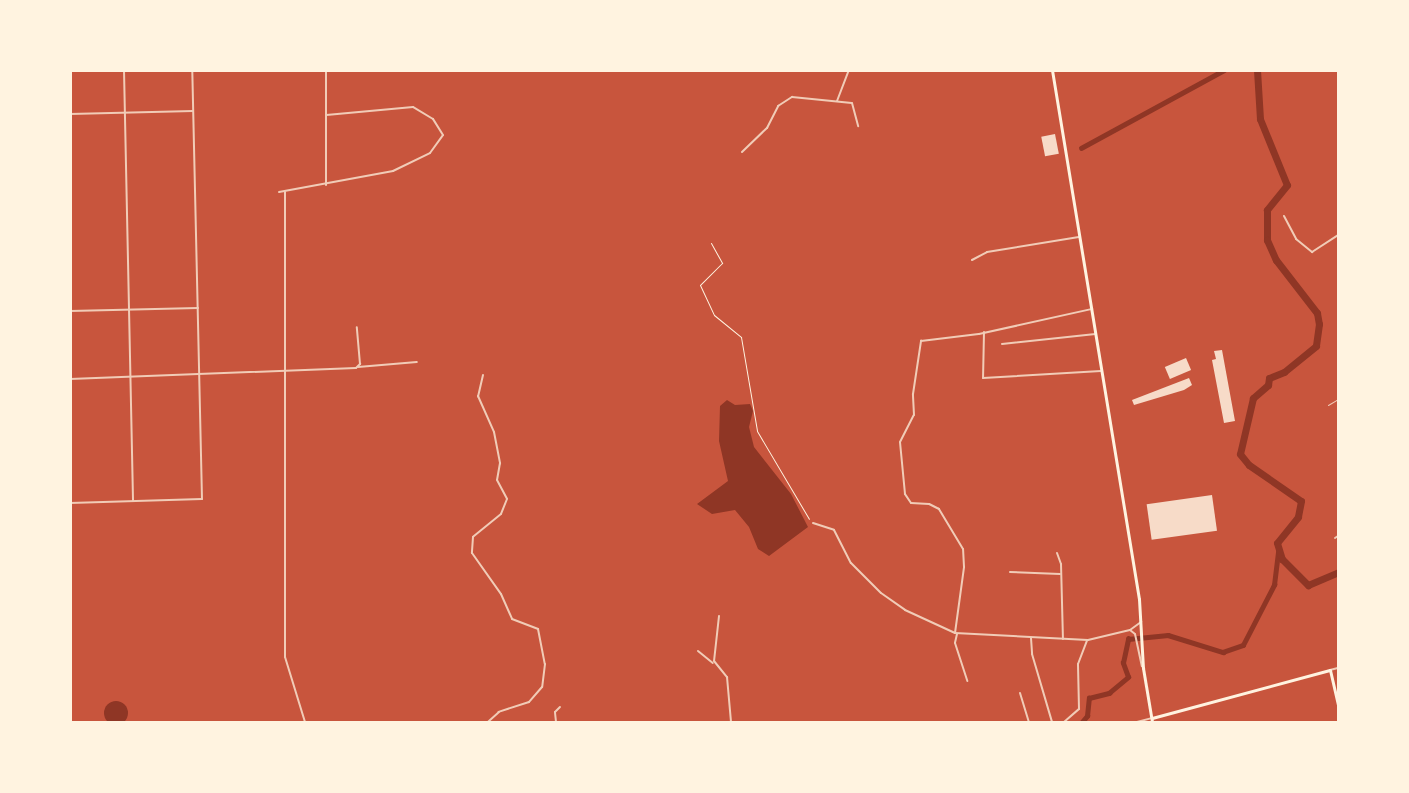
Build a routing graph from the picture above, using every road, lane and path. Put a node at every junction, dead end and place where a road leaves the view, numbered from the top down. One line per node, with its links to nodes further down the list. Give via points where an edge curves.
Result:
1 (124, 70): 8 (street)
2 (192, 70): 7 (street)
3 (326, 70): 10 (street)
4 (849, 70): 6 (street)
5 (1052, 70): 18 (main road)
6 (837, 100): 11 (street, via 852,103); 12 (street, via 792,97 778,106 767,128)
7 (193, 111): 8 (street); 21 (street)
8 (125, 113): 9 (street); 23 (street)
9 (70, 114)
10 (326, 115): 13 (street); 13 (street, via 413,106 433,119 443,135 421,159 393,171 365,174)
11 (858, 126)
12 (741, 152)
13 (326, 186): 15 (street)
14 (279, 192): 15 (street)
15 (285, 192): 32 (street)
16 (1284, 216): 17 (street, via 1296,239 1310,251)
17 (1338, 235)
18 (1079, 237): 20 (street, via 987,252); 22 (main road)
19 (711, 243): 41 (path, via 722,263 700,285 714,315 741,337 757,430)
20 (972, 261)
21 (198, 308): 23 (street); 34 (street)
22 (1092, 309): 26 (street); 27 (main road)
23 (129, 310): 24 (street); 35 (street)
24 (70, 311)
25 (357, 327): 30 (street)
26 (984, 332): 31 (street, via 983,378); 50 (street, via 921,341 914,414 900,442 905,494 911,503 939,509 963,549)
27 (1095, 334): 28 (street); 31 (main road)
28 (1002, 344)
29 (417, 362): 30 (street)
30 (358, 367): 32 (street)
31 (1101, 370): 48 (main road)
32 (286, 373): 34 (street); 64 (street, via 286,665)
33 (483, 375): 65 (street, via 478,396 494,432 500,463 496,480 507,502 501,514 473,537 472,553 501,594 512,619 539,631 545,664 542,687 525,705 499,712)
34 (199, 376): 35 (street); 39 (street, via 202,499)
35 (131, 378): 36 (street); 39 (street)
36 (70, 379)
37 (1338, 399): 38 (lane)
38 (1328, 405)
39 (132, 501): 40 (street)
40 (70, 503)
41 (813, 522): 50 (street, via 834,530 851,563 881,593)
42 (1338, 536): 43 (street)
43 (1335, 538)
44 (1057, 553): 46 (street)
45 (1010, 572): 46 (street)
46 (1060, 574): 52 (street)
47 (719, 616): 55 (street)
48 (1141, 622): 49 (street); 56 (main road)
49 (1130, 630): 53 (street); 56 (street, via 1136,635)
50 (956, 634): 51 (street); 59 (street, via 955,643)
51 (1031, 638): 52 (street); 69 (street)
52 (1063, 639): 53 (street)
53 (1088, 640): 70 (street, via 1078,664 1081,703 1076,714)
54 (698, 651): 55 (street)
55 (716, 665): 67 (street, via 729,683)
56 (1143, 668): 63 (main road)
57 (1338, 668): 58 (street)
58 (1330, 670): 62 (main road); 63 (main road)
59 (967, 681)
60 (1020, 693): 68 (street)
61 (560, 706): 66 (street, via 555,712)
62 (1338, 706)
63 (1152, 720): 71 (street)
64 (305, 723)
65 (488, 723)
66 (556, 723)
67 (731, 723)
68 (1029, 723)
69 (1052, 723)
70 (1064, 723)
71 (1137, 723)

